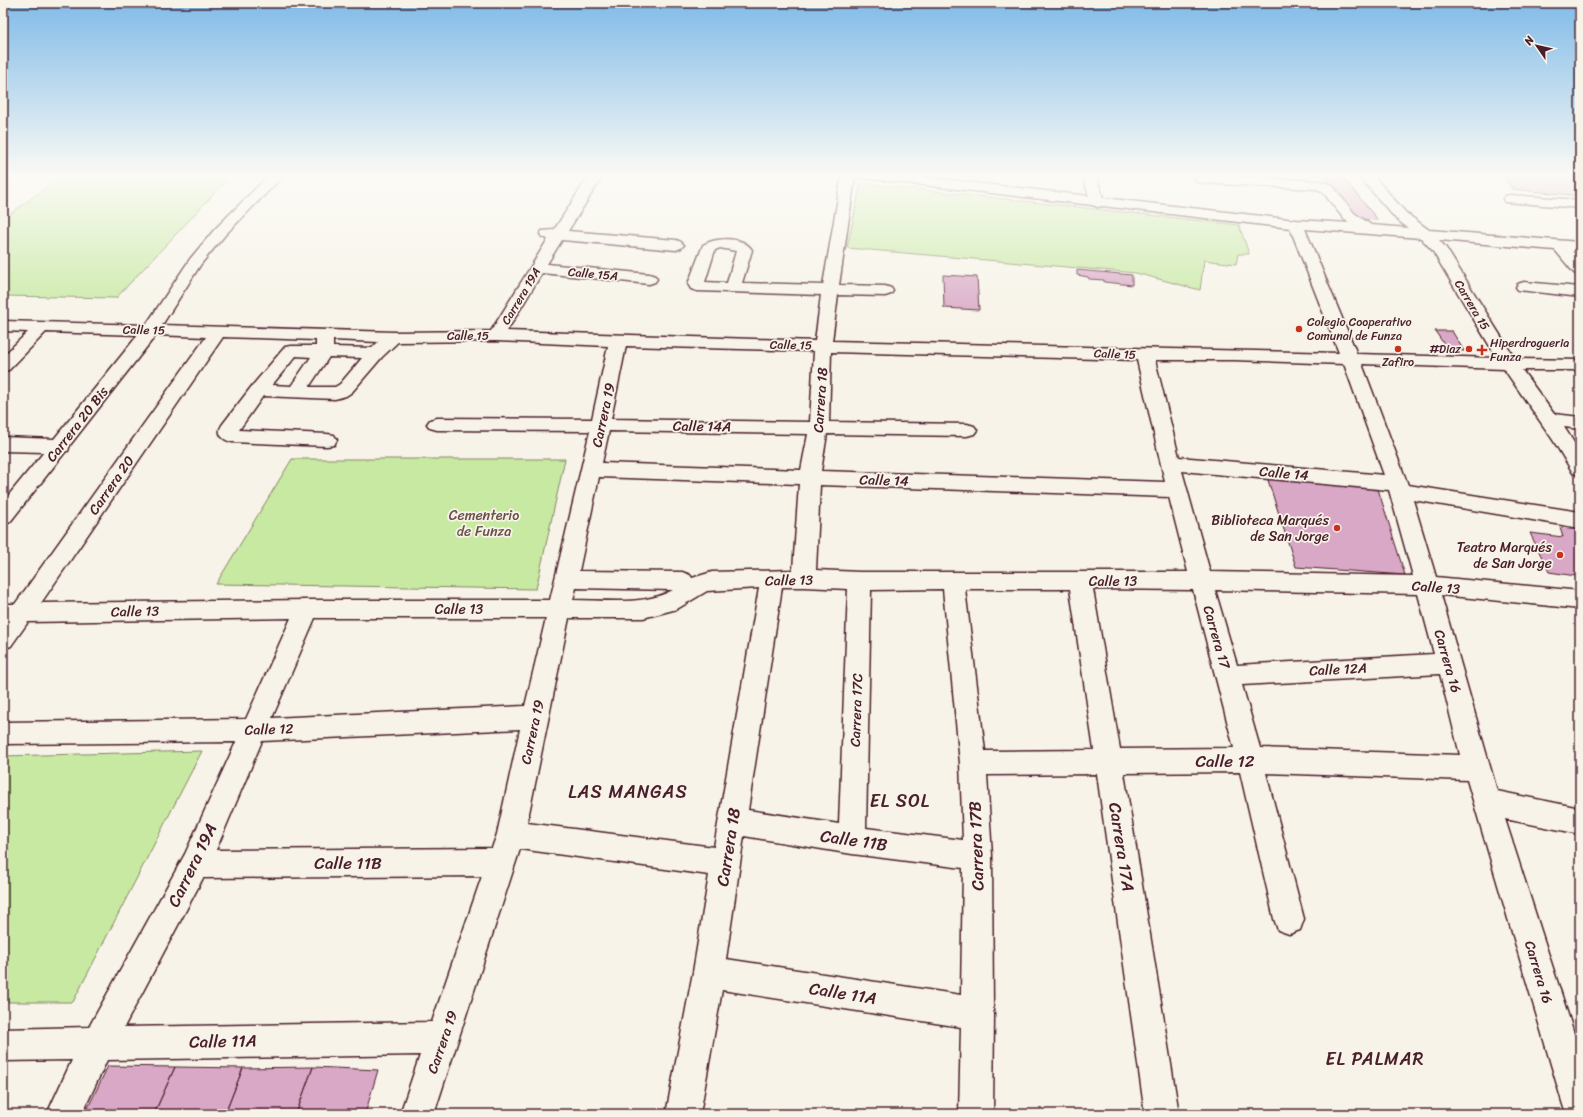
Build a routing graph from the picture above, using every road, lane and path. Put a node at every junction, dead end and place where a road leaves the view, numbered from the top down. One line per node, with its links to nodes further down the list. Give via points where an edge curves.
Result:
1 (226, 226): 24 (street, Carrera 20 Bis, via 195,262)
2 (559, 226): 9 (street, Carrera 19A)
3 (835, 226): 19 (street, Carrera 18)
4 (1297, 226): 33 (street, Carrera 16)
5 (1333, 226): 8 (street)
6 (1363, 226): 8 (street)
7 (1414, 226): 10 (street, Carrera 15)
8 (1366, 228): 10 (street)
9 (552, 235): 11 (street); 14 (street, Carrera 19A)
10 (1426, 235): 12 (street); 34 (street, Carrera 15, via 1438,248)
11 (676, 245)
12 (1559, 246): 13 (street); 15 (street)
13 (1580, 247)
14 (536, 268): 16 (street, Calle 15A); 26 (street, Carrera 19A)
15 (1580, 270)
16 (649, 279)
17 (1524, 287): 21 (street)
18 (733, 288): 19 (street)
19 (830, 291): 20 (street); 30 (street, Carrera 18)
20 (885, 291)
21 (1580, 292)
22 (3, 326): 23 (street, Calle 15)
23 (41, 328): 24 (street, Calle 15); 36 (street)
24 (151, 330): 25 (street, Calle 15); 49 (street, Carrera 20 Bis)
25 (219, 331): 29 (street, Calle 15); 70 (street, Carrera 20)
26 (496, 336): 27 (street, Calle 15); 28 (street, Calle 15)
27 (394, 337): 29 (street, Calle 15); 31 (street)
28 (618, 341): 30 (street, Calle 15); 42 (street, Carrera 19)
29 (324, 343): 31 (street); 37 (street, via 291,352); 38 (street)
30 (823, 346): 32 (street, Calle 15); 43 (street, Carrera 18)
31 (376, 353): 38 (street, via 340,392)
32 (1145, 355): 33 (street, Calle 15, via 1234,355); 50 (street, Carrera 17)
33 (1351, 360): 34 (street, Calle 15); 54 (street, Carrera 16)
34 (1509, 364): 35 (street, Calle 15); 39 (street, Carrera 15)
35 (1580, 365)
36 (3, 366)
37 (258, 390): 38 (street); 47 (street, via 229,429 232,436)
38 (296, 392)
39 (1548, 418): 40 (street); 45 (street, Carrera 15)
40 (1580, 422)
41 (437, 424): 42 (street, Calle 14A)
42 (601, 425): 43 (street, Calle 14A); 52 (street, Carrera 19)
43 (818, 427): 44 (street, Calle 14A); 53 (street, Carrera 18)
44 (967, 430)
45 (1560, 436): 46 (street); 51 (street, Carrera 15)
46 (1580, 438)
47 (326, 440)
48 (3, 444): 49 (street)
49 (61, 446): 56 (street, Carrera 20 Bis)
50 (1171, 463): 54 (street, Calle 14, via 1364,480); 55 (street, Carrera 17)
51 (1580, 468)
52 (591, 470): 53 (street, Calle 14); 59 (street, Carrera 19)
53 (810, 478): 55 (street, Calle 14); 58 (street, Carrera 18)
54 (1399, 488): 57 (street, Calle 14); 66 (street, Carrera 16)
55 (1177, 490): 65 (street, Carrera 17)
56 (3, 517)
57 (1580, 520)
58 (804, 578): 60 (street, Calle 13); 63 (street, Calle 13)
59 (566, 579): 62 (street); 68 (street, Carrera 19)
60 (772, 580): 68 (street, Calle 13, via 712,581 700,584 669,603 642,610); 82 (street, Carrera 18)
61 (953, 580): 63 (street, Calle 13); 64 (street, Calle 13); 78 (street, Carrera 17B)
62 (682, 581)
63 (860, 581): 85 (street, Carrera 17C)
64 (1080, 581): 65 (street, Calle 13); 79 (street, Carrera 17A)
65 (1201, 582): 66 (street, Calle 13); 73 (street, Carrera 17)
66 (1426, 585): 67 (street, Calle 13); 72 (street, Carrera 16)
67 (1580, 600)
68 (560, 608): 69 (street, Calle 13); 74 (street, Carrera 19)
69 (307, 609): 70 (street, Calle 13); 75 (street, Carrera 19A)
70 (12, 613): 71 (street, Carrera 20)
71 (3, 639)
72 (1449, 663): 73 (street, Calle 12A); 80 (street, Carrera 16)
73 (1227, 676): 77 (street, Carrera 17)
74 (535, 717): 75 (street, Calle 12); 84 (street, Carrera 19)
75 (253, 730): 76 (street, Calle 12); 89 (street, Carrera 19A)
76 (3, 733)
77 (1250, 760): 79 (street, Calle 12); 80 (street, Calle 12); 90 (street, Carrera 17)
78 (973, 763): 79 (street, Calle 12); 86 (street, Carrera 17B)
79 (1109, 763): 101 (street, Carrera 17A)
80 (1477, 768): 81 (street, Carrera 16)
81 (1486, 802): 83 (street); 96 (street, Carrera 16)
82 (732, 821): 85 (street, Calle 11B); 88 (street, Carrera 18)
83 (1580, 821)
84 (510, 834): 87 (street, Carrera 19); 88 (street)
85 (852, 840): 86 (street, Calle 11B)
86 (978, 856): 92 (street, Carrera 17B)
87 (501, 862): 89 (street, Calle 11B); 93 (street, Carrera 19)
88 (725, 863): 91 (street, Carrera 18)
89 (195, 864): 94 (street, Carrera 19A)
90 (1290, 919)
91 (709, 972): 92 (street, Calle 11A); 99 (street, Carrera 18)
92 (978, 1014): 100 (street, Carrera 17B)
93 (443, 1038): 94 (street, Calle 11A); 98 (street, Carrera 19)
94 (98, 1043): 95 (street, Calle 11A); 97 (street, Carrera 19A)
95 (3, 1045)
96 (1580, 1105)
97 (64, 1114)
98 (417, 1114)
99 (683, 1114)
100 (976, 1114)
101 (1162, 1114)

